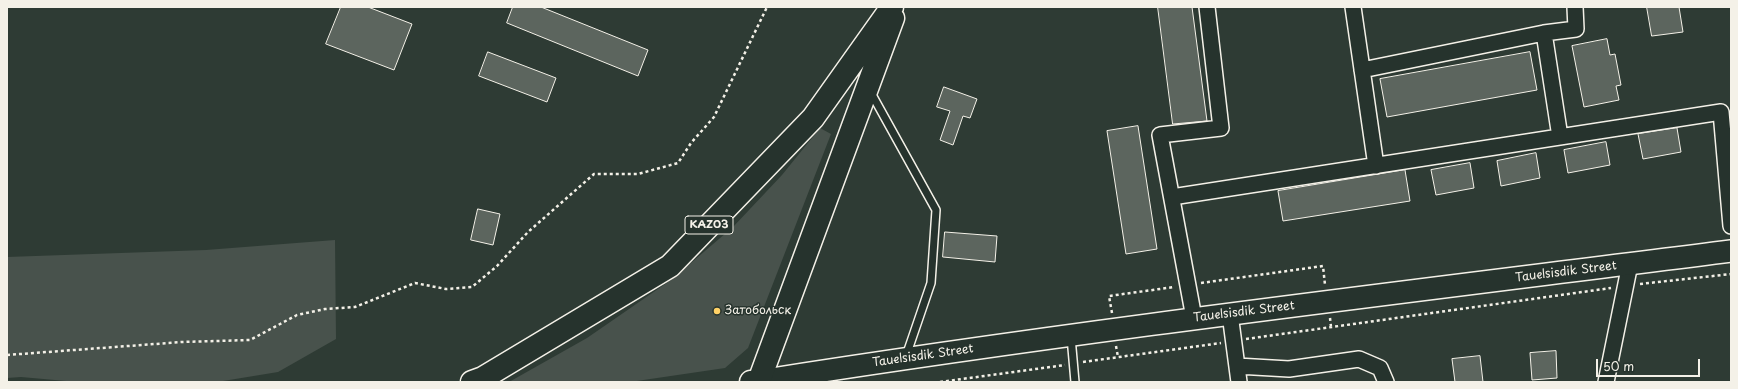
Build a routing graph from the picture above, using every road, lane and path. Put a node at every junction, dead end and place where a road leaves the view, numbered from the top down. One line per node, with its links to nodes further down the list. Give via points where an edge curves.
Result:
1 (767, 7): 27 (path, via 714,117 691,143 678,163 638,174 594,174 528,232 497,266 472,287 446,289 415,283 355,307 297,315 250,340 182,342)
2 (892, 7): 33 (highway, KАZ03, via 813,118 670,266)
3 (898, 7): 9 (highway)
4 (1207, 7): 13 (street, via 1222,128 1160,135)
5 (1353, 7): 8 (street)
6 (1576, 7): 7 (street, via 1576,29)
7 (1544, 33): 8 (street); 10 (street)
8 (1362, 70): 12 (street)
9 (868, 87): 28 (lane, via 936,210 931,283); 32 (highway)
10 (1560, 137): 11 (street, via 1721,112); 12 (street)
11 (1728, 148): 14 (street)
12 (1376, 166): 13 (street)
13 (1172, 197): 18 (street)
14 (1731, 226)
15 (1731, 251): 16 (street, Tauelsisdik Street)
16 (1630, 264): 19 (street); 20 (street, Tauelsisdik Street)
17 (1731, 274): 19 (path)
18 (1188, 285): 20 (path, via 1323,266); 22 (street); 24 (path, via 1109,296)
19 (1626, 286): 23 (path); 38 (street)
20 (1328, 301): 21 (street, Tauelsisdik Street); 23 (path)
21 (1230, 314): 22 (street, Tauelsisdik Street); 26 (street)
22 (1194, 318): 24 (street, Tauelsisdik Street)
23 (1331, 327): 26 (path)
24 (1114, 329): 25 (street, Tauelsisdik Street); 29 (path)
25 (1071, 335): 28 (street, Tauelsisdik Street); 30 (lane)
26 (1233, 341): 29 (path); 31 (street)
27 (7, 355)
28 (905, 358): 32 (street, Tauelsisdik Street)
29 (1118, 358): 30 (path)
30 (1074, 364): 34 (path); 35 (lane)
31 (1237, 366): 36 (street); 37 (street, via 1289,369 1359,359 1380,368)
32 (755, 381)
33 (472, 382)
34 (940, 382)
35 (1075, 382)
36 (1239, 382)
37 (1386, 382)
38 (1606, 382)

